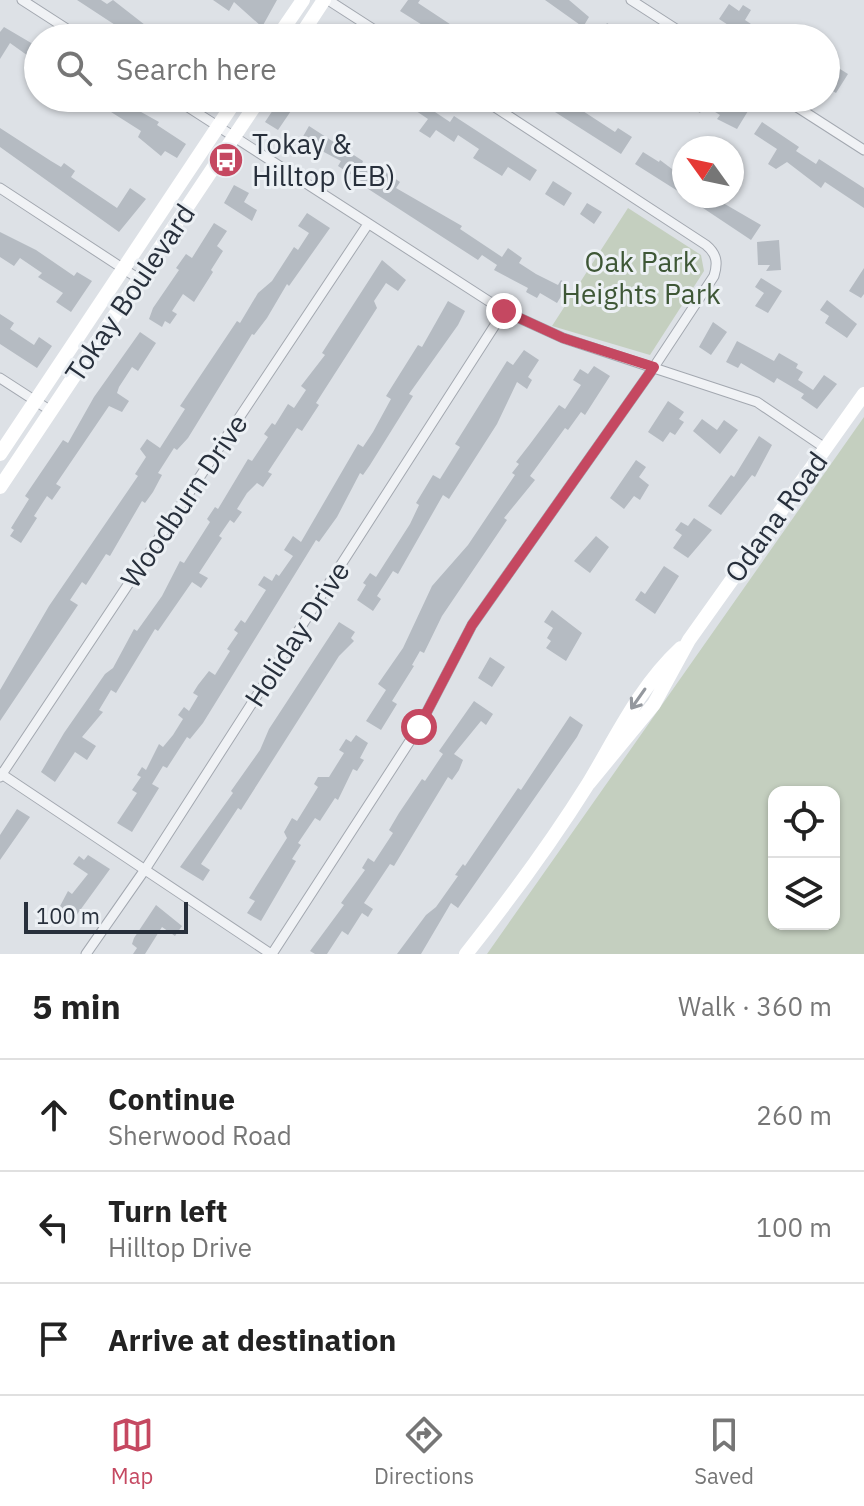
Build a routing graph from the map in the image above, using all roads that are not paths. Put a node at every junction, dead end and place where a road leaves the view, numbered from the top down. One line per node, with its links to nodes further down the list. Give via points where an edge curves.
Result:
1 (22, 0): 5 (street)
2 (303, 0): 6 (street)
3 (326, 0): 7 (street); 8 (street)
4 (631, 0): 9 (street)
5 (59, 24)
6 (287, 24)
7 (309, 24)
8 (365, 24)
9 (668, 24)
10 (195, 112): 15 (street)
11 (228, 112): 15 (street, Tokay Boulevard)
12 (251, 112): 16 (street, Tokay Boulevard)
13 (502, 112): 23 (street, via 706,245 716,258 714,276)
14 (805, 112): 17 (street)
15 (218, 127): 16 (street); 20 (street, Tokay Boulevard)
16 (234, 137): 19 (street); 21 (street, Tokay Boulevard)
17 (864, 150)
18 (0, 188): 20 (street)
19 (368, 224): 22 (street); 31 (street, Woodburn Drive)
20 (124, 269): 21 (street); 26 (street, Tokay Boulevard)
21 (139, 279): 27 (street, Tokay Boulevard)
22 (504, 311): 23 (street, via 563,338); 32 (street, Holiday Drive)
23 (654, 367): 28 (street, via 757,402); 35 (street, via 472,625 419,727)
24 (0, 378): 26 (street)
25 (864, 394): 28 (street, Odana Road)
26 (36, 401): 27 (street); 29 (street, Tokay Boulevard)
27 (51, 411): 30 (street, Tokay Boulevard)
28 (825, 448): 33 (street, Odana Road, via 689,640 663,664)
29 (0, 454)
30 (0, 487)
31 (1, 775): 32 (street)
32 (146, 868): 34 (street, Holiday Drive); 35 (street)
33 (496, 918): 36 (street, Odana Road); 37 (street, Odana Road)
34 (86, 954)
35 (271, 954)
36 (466, 954)
37 (477, 954)

